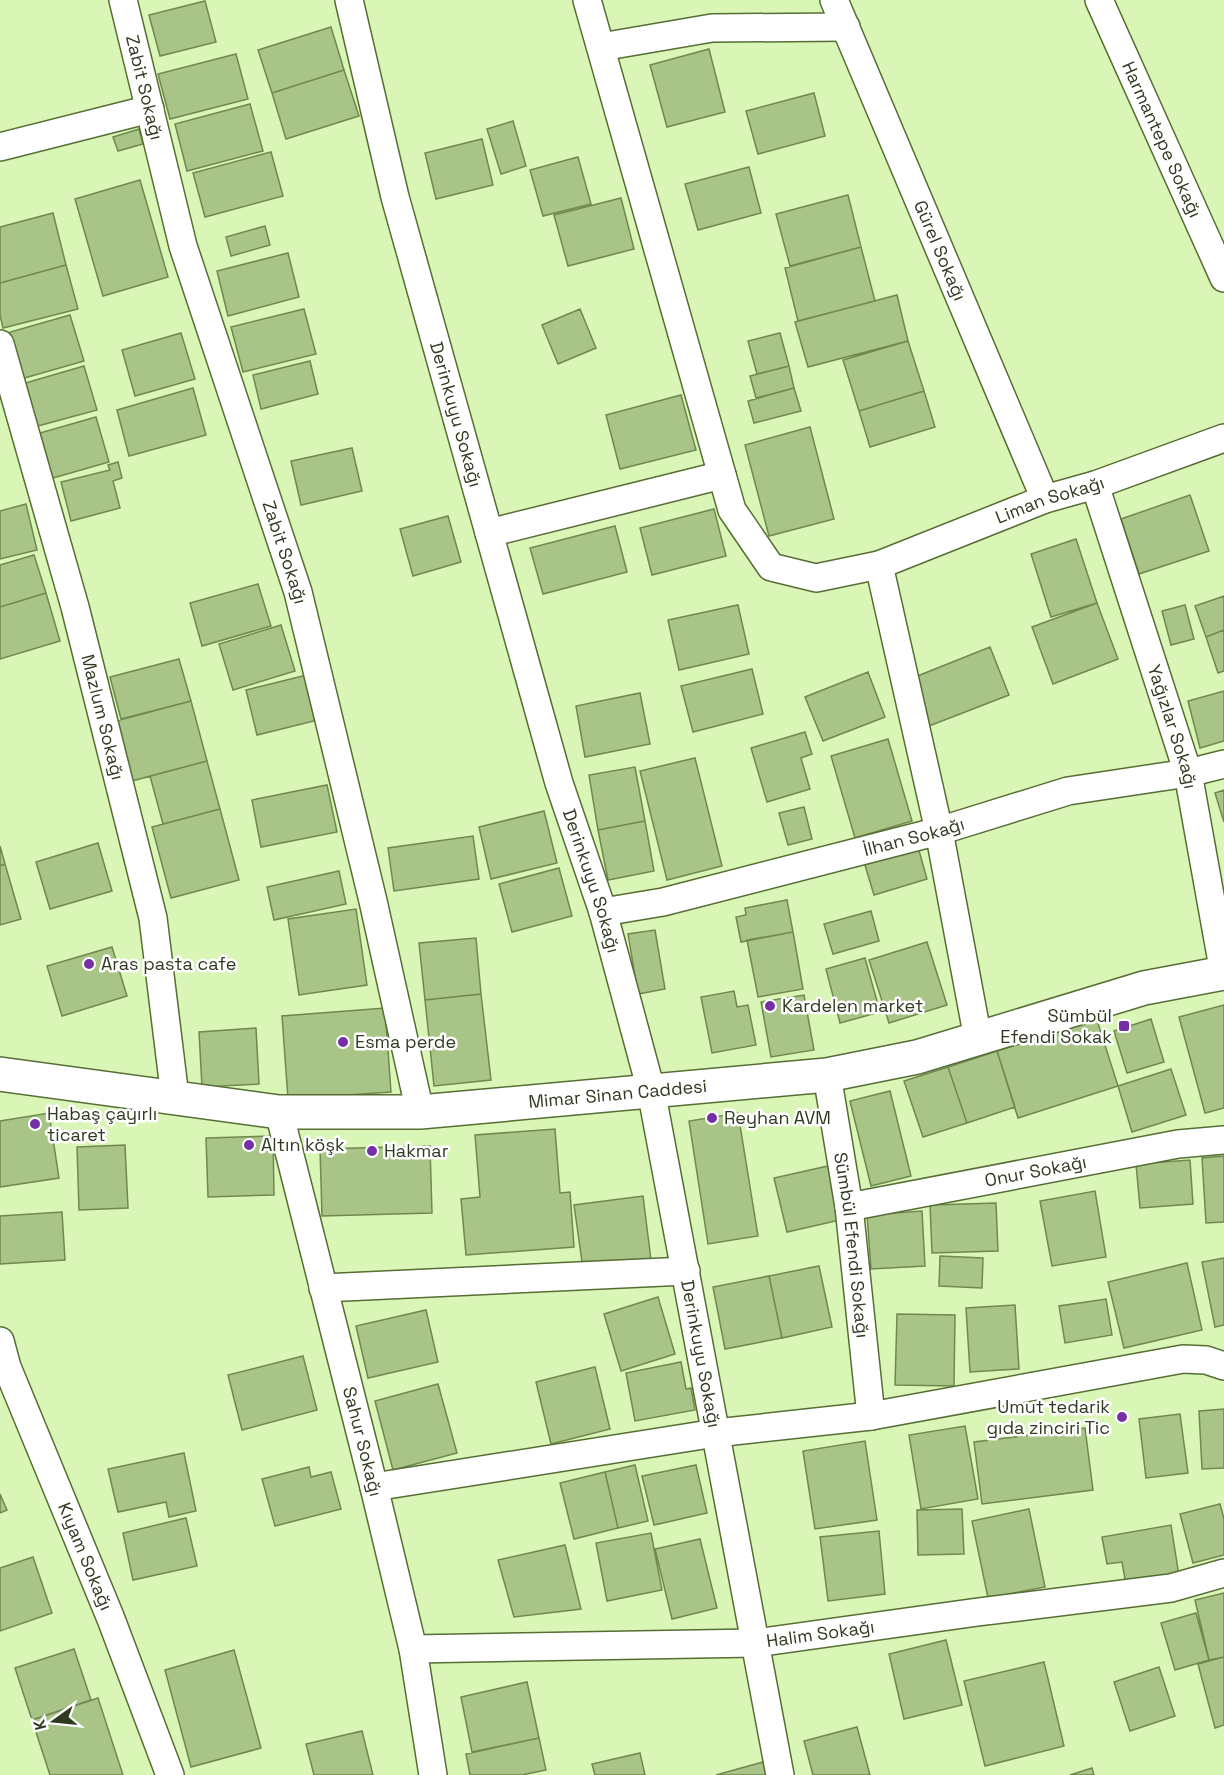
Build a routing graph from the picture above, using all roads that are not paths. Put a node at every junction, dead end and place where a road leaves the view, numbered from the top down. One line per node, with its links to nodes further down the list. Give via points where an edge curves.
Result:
1 (123, 0): 8 (street, Zabit Sokağı)
2 (349, 0): 16 (street, Derinkuyu Sokağı, via 395,196)
3 (588, 0): 7 (street, Liman Sokağı)
4 (834, 0): 6 (street, Gürel Sokağı)
5 (1099, 0): 10 (street, Harmantepe Sokağı)
6 (846, 27): 7 (street, via 712,28); 15 (street, Gürel Sokağı)
7 (601, 48): 13 (street, Liman Sokağı)
8 (150, 109): 9 (street); 29 (street, Zabit Sokağı, via 183,246 298,592)
9 (0, 147)
10 (1224, 278)
11 (0, 344): 27 (street, Mazlum Sokağı, via 75,607 153,918)
12 (1224, 438): 14 (street, Liman Sokağı)
13 (722, 475): 16 (street); 17 (street, Liman Sokağı, via 732,510 771,567 816,578)
14 (1095, 485): 15 (street, Liman Sokağı); 19 (street, Yağızlar Sokağı)
15 (1045, 499): 17 (street, Liman Sokağı)
16 (489, 534): 21 (street, Derinkuyu Sokağı, via 559,783)
17 (879, 565): 20 (street)
18 (1224, 764): 19 (street, İlhan Sokağı)
19 (1188, 773): 20 (street, İlhan Sokağı, via 1068,790); 22 (street, Yağızlar Sokağı)
20 (939, 831): 21 (street, İlhan Sokağı, via 663,902); 23 (street)
21 (603, 912): 26 (street, Derinkuyu Sokağı)
22 (1224, 973): 23 (street, Mimar Sinan Caddesi, via 1143,988)
23 (978, 1039): 25 (street, Mimar Sinan Caddesi, via 917,1057)
24 (0, 1074): 27 (street, Mimar Sinan Caddesi)
25 (827, 1075): 26 (street, Mimar Sinan Caddesi); 31 (street, Sümbül Efendi Sokağı)
26 (651, 1090): 29 (street, Mimar Sinan Caddesi); 32 (street, Derinkuyu Sokağı)
27 (175, 1097): 28 (street, Mimar Sinan Caddesi)
28 (279, 1112): 29 (street, Mimar Sinan Caddesi); 33 (street, Sahur Sokağı)
29 (420, 1112)
30 (1224, 1140): 31 (street, Onur Sokağı, via 1178,1144)
31 (849, 1207): 36 (street, Sümbül Efendi Sokağı)
32 (686, 1271): 33 (street); 37 (street, Derinkuyu Sokağı)
33 (323, 1288): 38 (street, Sahur Sokağı)
34 (0, 1341): 42 (street, Kıyam Sokağı)
35 (1223, 1364): 36 (street, via 1183,1359)
36 (871, 1416): 37 (street)
37 (716, 1433): 38 (street); 40 (street, Derinkuyu Sokağı)
38 (374, 1486): 41 (street, Sahur Sokağı)
39 (1224, 1573): 40 (street, Halim Sokağı, via 1171,1588)
40 (755, 1643): 41 (street, Halim Sokağı); 44 (street, Derinkuyu Sokağı)
41 (413, 1649): 43 (street, Sahur Sokağı)
42 (170, 1775)
43 (433, 1775)
44 (780, 1775)

